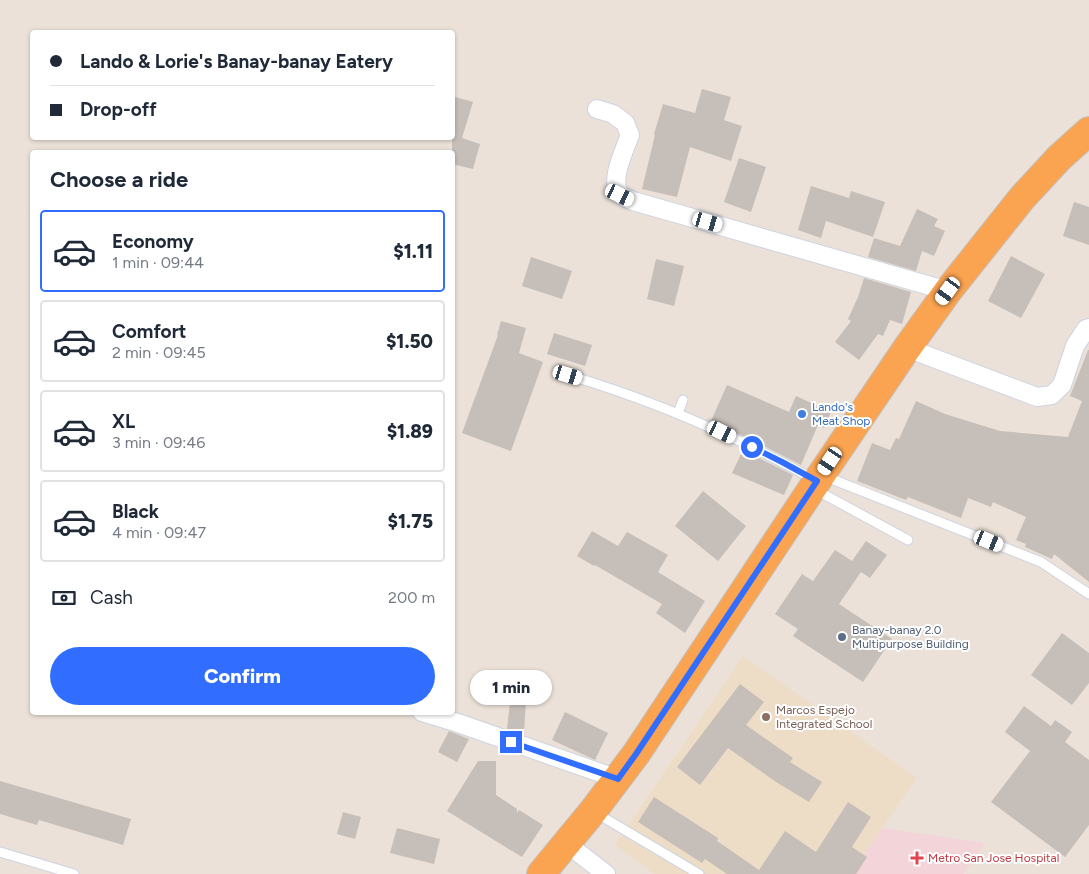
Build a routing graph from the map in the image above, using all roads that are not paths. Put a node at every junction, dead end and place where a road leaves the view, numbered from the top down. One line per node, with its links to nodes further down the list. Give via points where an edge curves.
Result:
1 (597, 110): 3 (street, via 613,114 625,123 630,135 616,175 620,195)
2 (1089, 131): 3 (highway, via 1022,198)
3 (948, 291): 5 (highway)
4 (1089, 328): 5 (street, via 1075,346 1062,385 1052,395 1038,397)
5 (907, 348): 9 (highway)
6 (568, 375): 8 (lane)
7 (683, 400): 8 (lane)
8 (678, 413): 9 (lane)
9 (817, 481): 10 (lane); 11 (lane, via 1041,562); 13 (highway)
10 (908, 540)
11 (1089, 594)
12 (432, 715): 13 (street)
13 (618, 779): 14 (highway)
14 (593, 811): 15 (highway); 20 (lane)
15 (566, 843): 18 (highway); 19 (street)
16 (0, 852): 17 (lane)
17 (74, 874)
18 (541, 874)
19 (606, 874)
20 (699, 874)

